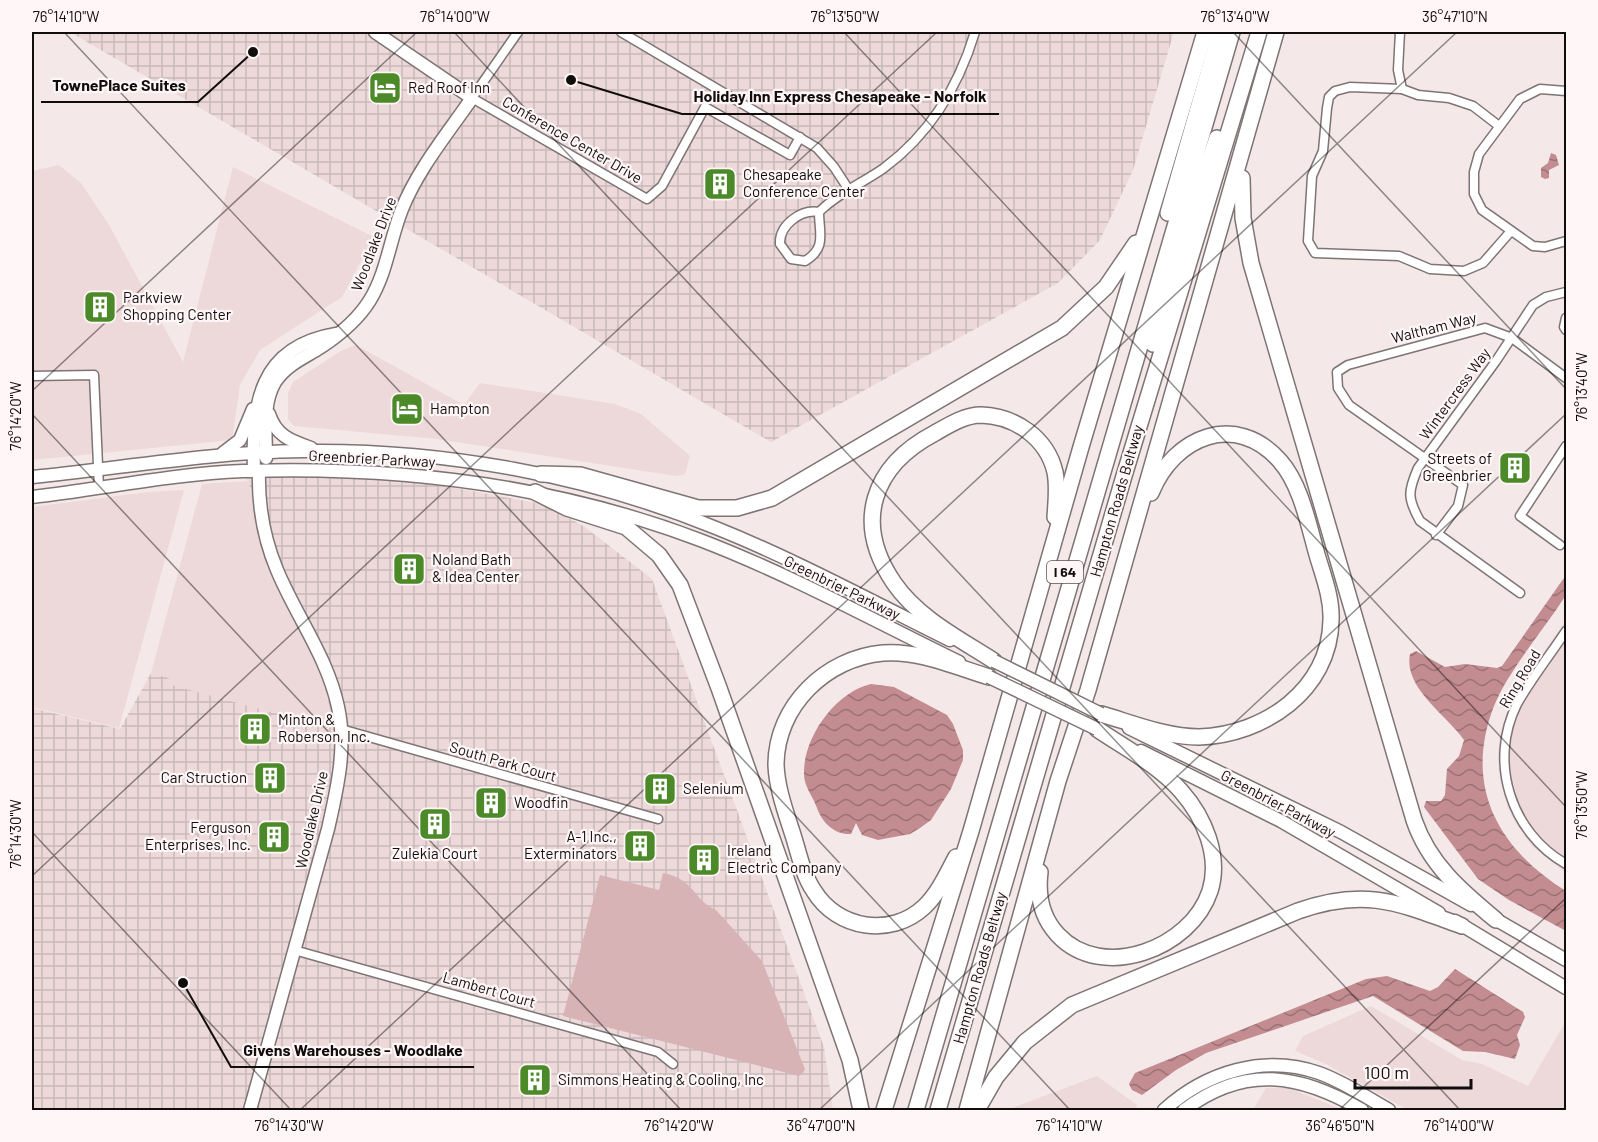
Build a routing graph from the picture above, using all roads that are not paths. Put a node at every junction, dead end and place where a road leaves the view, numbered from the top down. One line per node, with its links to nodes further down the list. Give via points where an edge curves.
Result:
1 (375, 32): 14 (main road)
2 (518, 32): 14 (street)
3 (621, 32): 17 (street)
4 (975, 32): 18 (street, via 956,83 929,124 885,168)
5 (1205, 32): 19 (highway)
6 (1220, 32): 67 (highway, Hampton Roads Beltway / I 64)
7 (1232, 32): 68 (highway)
8 (1259, 32): 11 (highway, Hampton Roads Beltway / I 64)
9 (1276, 32): 15 (highway)
10 (1400, 32): 12 (street, via 1398,70)
11 (1244, 80): 63 (highway, Hampton Roads Beltway / I 64); 69 (highway, via 1212,150 1183,239)
12 (1402, 88): 16 (street, via 1473,106); 21 (street, via 1342,88 1329,97 1323,151 1312,176 1308,241 1312,251 1399,256 1430,269 1464,271 1483,263)
13 (1566, 91): 16 (street, via 1532,91 1520,99)
14 (472, 98): 17 (street, Conference Center Drive, via 647,199 662,186 705,107 790,155); 29 (main road, Woodlake Drive, via 414,184 370,300 358,316 322,346 286,369)
15 (1252, 120): 45 (highway); 57 (highway, via 1242,177 1246,240 1414,820 1422,842 1437,864)
16 (1500, 126): 21 (street, via 1475,162 1474,194 1482,210)
17 (800, 137): 18 (street, via 823,154)
18 (849, 190): 20 (street)
19 (1156, 196): 37 (highway, via 1128,257 1106,287 1074,319 779,495 737,508 698,508 580,474); 44 (highway)
20 (819, 212): 20 (street, via 793,219 783,229 780,244 791,259 805,261 819,250)
21 (1511, 231): 22 (street, via 1533,246)
22 (1566, 241)
23 (1566, 292): 26 (street, Wintercress Way, via 1533,305)
24 (1566, 318): 25 (street)
25 (1566, 330)
26 (1512, 338): 28 (street, Waltham Way); 34 (street, Wintercress Way); 34 (street, Waltham Way, via 1485,328 1348,365 1336,376 1342,397 1349,405)
27 (32, 376): 35 (street, via 94,375)
28 (1566, 378)
29 (262, 400): 31 (main road, via 278,432 292,442); 32 (main road, Woodlake Drive); 33 (main road, via 240,440)
30 (1566, 446): 43 (street, via 1520,516)
31 (321, 451): 32 (main road, Greenbrier Parkway); 37 (main road, Greenbrier Parkway, via 436,458)
32 (260, 452): 33 (main road, Greenbrier Parkway); 36 (main road, Woodlake Drive)
33 (219, 455): 35 (main road, Greenbrier Parkway)
34 (1426, 457): 42 (street, Wintercress Way, via 1409,488 1411,505 1420,521); 42 (street, via 1463,485 1458,506)
35 (98, 469): 38 (main road, Greenbrier Parkway); 39 (street)
36 (260, 471): 39 (main road, Greenbrier Parkway); 40 (main road, Greenbrier Parkway, via 406,474); 51 (main road, Woodlake Drive, via 261,509 272,555 328,672)
37 (541, 474): 48 (main road, Greenbrier Parkway, via 629,497 715,527)
38 (32, 477)
39 (99, 488): 41 (main road, Greenbrier Parkway)
40 (535, 492): 49 (main road, Greenbrier Parkway, via 627,516 725,550 807,586); 65 (highway, via 567,508 626,527 659,555 680,585 850,1060)
41 (32, 497)
42 (1436, 534): 46 (street, Wintercress Way)
43 (1560, 545)
44 (1053, 547): 48 (highway, via 1057,485 1052,464 1028,430 1012,422 981,415 953,423 913,447 884,477 875,498 871,524 874,544 886,570 914,605); 55 (highway)
45 (1123, 562): 50 (highway, via 1154,486 1180,449 1216,436 1254,441 1271,451 1292,478 1326,585 1330,635 1323,661 1306,688 1273,716 1248,728 1219,735 1182,736); 53 (highway)
46 (1520, 593)
47 (1566, 631): 56 (street, Ring Road, via 1517,705 1504,752 1510,797 1524,827 1547,853)
48 (994, 661): 50 (main road, Greenbrier Parkway, bridge)
49 (989, 677): 52 (main road, Greenbrier Parkway, bridge); 55 (highway, via 898,653 852,660 821,678 799,698 787,719 777,751 779,789 807,878 825,906 845,919 884,926 915,914 932,898)
50 (1101, 714): 57 (main road, Greenbrier Parkway, via 1341,832)
51 (341, 729): 54 (street, South Park Court); 59 (main road, Woodlake Drive, via 336,795)
52 (1097, 729): 53 (highway, via 1173,783 1206,831 1213,854 1212,877 1203,905 1189,923 1163,943 1136,955 1113,959 1081,953 1059,936 1043,912 1038,885); 58 (main road, Greenbrier Parkway, via 1281,821)
53 (1058, 781): 72 (highway)
54 (658, 819)
55 (971, 831): 66 (highway)
56 (1566, 864)
57 (1496, 920): 60 (main road, Greenbrier Parkway)
58 (1462, 926): 61 (main road, Greenbrier Parkway); 73 (highway, via 1369,898 1331,900 1299,911 1072,1005 1025,1042 1000,1070)
59 (294, 950): 62 (street, Lambert Court, via 658,1052); 64 (main road, Woodlake Drive)
60 (1566, 960)
61 (1566, 988)
62 (673, 1064)
63 (948, 1076): 70 (highway, Hampton Roads Beltway / I 64); 71 (highway)
64 (250, 1110)
65 (861, 1110)
66 (884, 1110)
67 (906, 1110)
68 (916, 1110)
69 (930, 1110)
70 (938, 1110)
71 (949, 1110)
72 (967, 1110)
73 (977, 1110)
74 (1164, 1110): 77 (main road, via 1211,1078 1264,1065 1319,1073)
75 (1184, 1110): 76 (main road, via 1235,1084 1276,1079 1317,1087)
76 (1362, 1110)
77 (1389, 1110)

